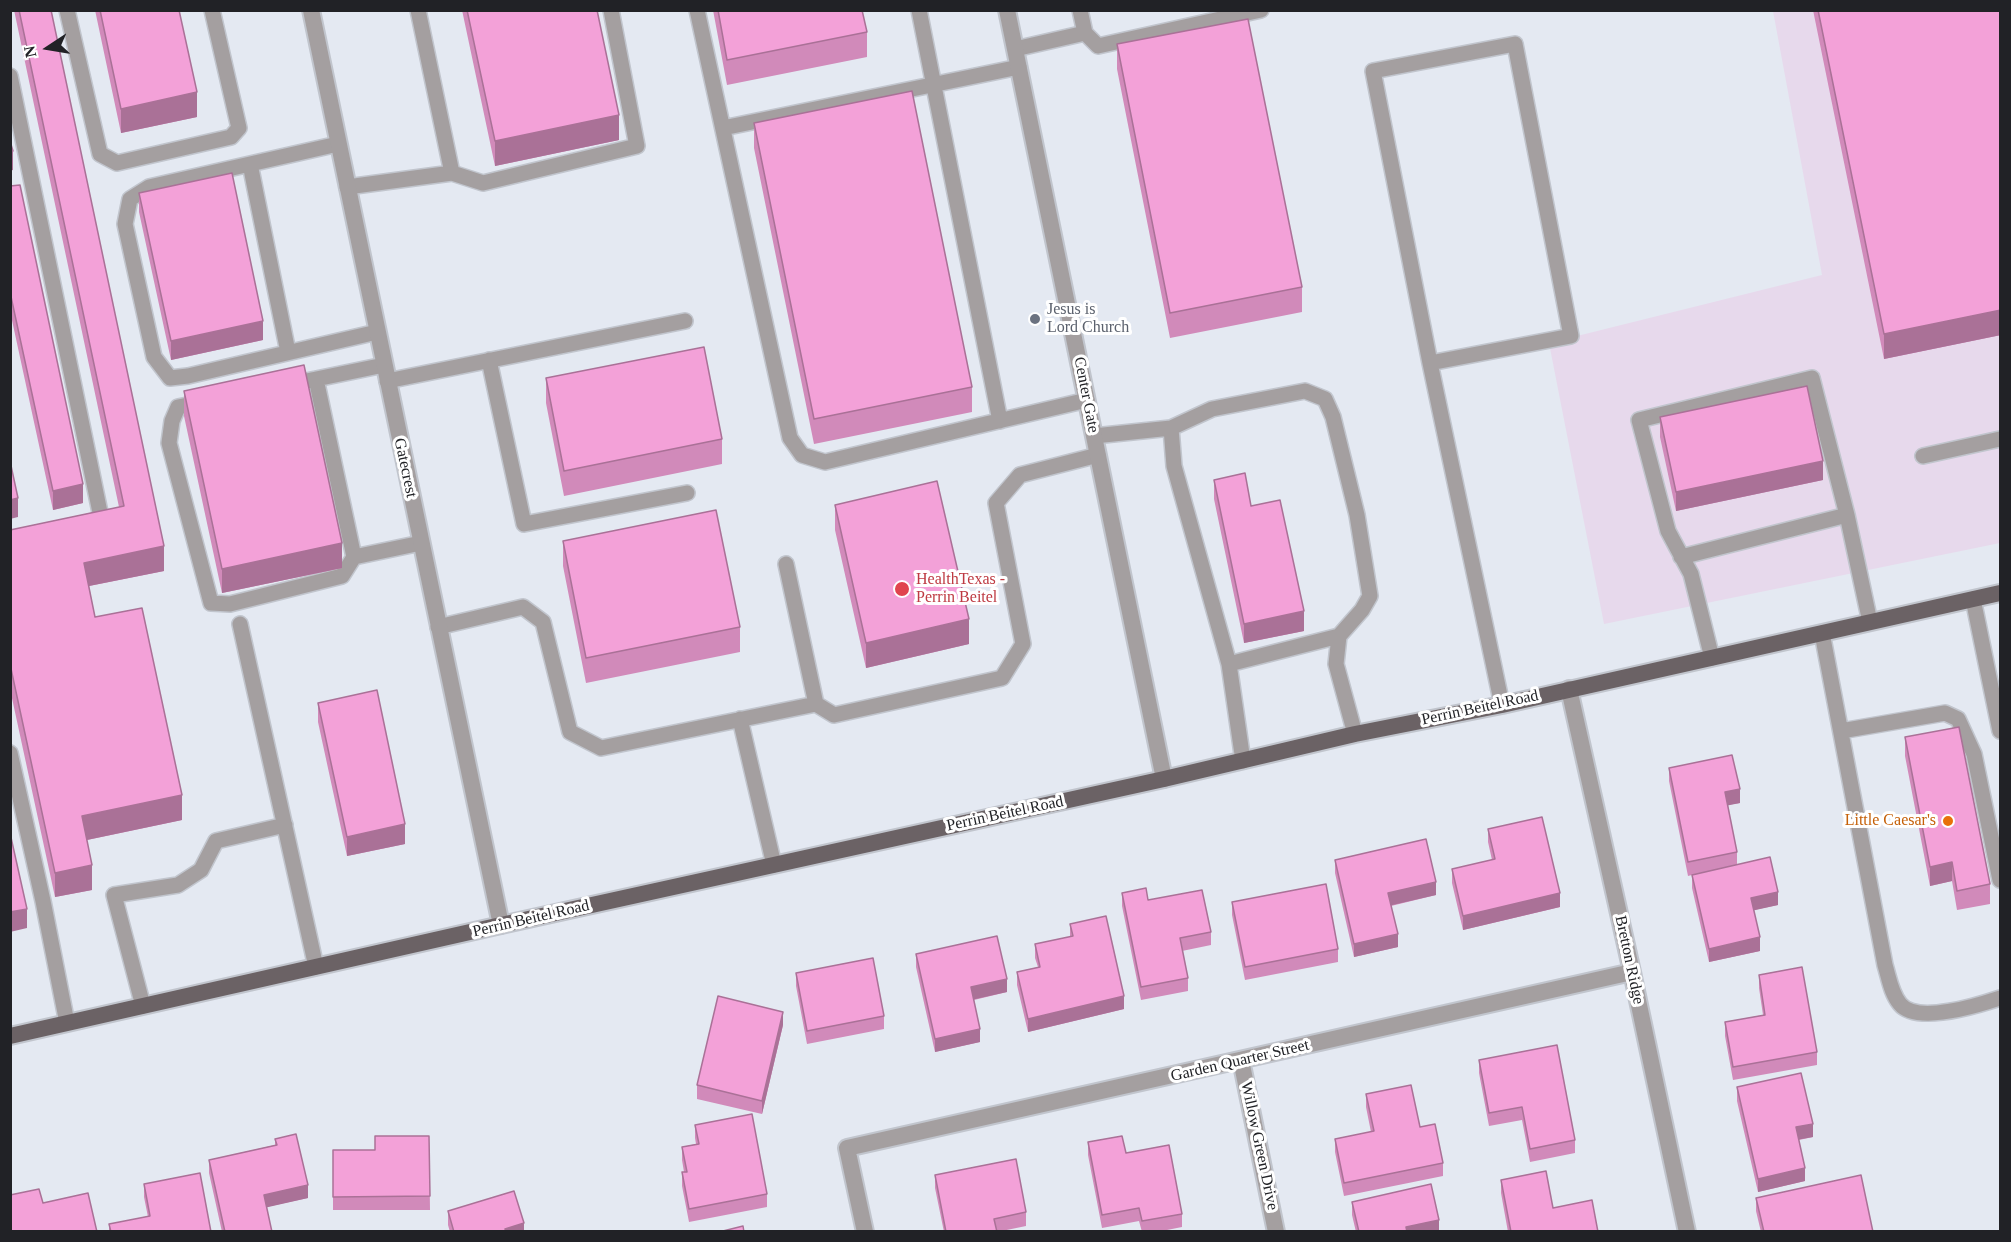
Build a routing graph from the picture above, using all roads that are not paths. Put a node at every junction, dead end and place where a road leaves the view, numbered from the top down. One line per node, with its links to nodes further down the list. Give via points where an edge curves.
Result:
1 (67, 10): 2 (lane, via 100,154 117,163 231,137 239,128)
2 (212, 10)
3 (311, 10): 17 (street, Gatecrest)
4 (418, 10): 19 (lane)
5 (610, 10): 19 (lane, via 637,146 483,183)
6 (697, 10): 16 (lane)
7 (919, 10): 15 (lane)
8 (1007, 10): 12 (street, Center Gate)
9 (1080, 10): 11 (lane)
10 (1262, 10): 11 (lane, via 1098,46)
11 (1085, 33): 12 (lane)
12 (1015, 49): 13 (street, Center Gate)
13 (1019, 67): 15 (lane); 30 (street, Center Gate)
14 (10, 76): 39 (lane, via 28,190 102,522)
15 (934, 84): 16 (lane); 31 (lane)
16 (723, 128): 31 (lane, via 790,438 802,455 825,462)
17 (338, 144): 18 (lane); 20 (street, Gatecrest)
18 (250, 164): 23 (lane); 23 (lane, via 149,187 130,199 125,224 154,357 170,378)
19 (452, 173): 20 (lane)
20 (347, 187): 22 (street, Gatecrest)
21 (685, 321): 24 (lane)
22 (377, 332): 23 (lane); 26 (street, Gatecrest)
23 (288, 352)
24 (489, 360): 26 (lane); 37 (lane, via 524,524)
25 (1430, 363): 25 (lane, via 1373,71 1515,44 1571,336); 55 (lane)
26 (386, 373): 27 (lane); 40 (street, Gatecrest)
27 (316, 379): 28 (lane); 42 (lane)
28 (270, 388)
29 (213, 400): 42 (lane, via 178,407 169,443 211,603 230,604 342,576)
30 (1087, 400): 31 (lane); 33 (street, Center Gate)
31 (1000, 421)
32 (1170, 428): 33 (lane); 50 (lane, via 1212,408 1305,391 1325,399 1357,515 1370,596); 52 (lane, via 1174,466)
33 (1094, 436): 35 (street, Center Gate)
34 (2001, 440): 36 (lane)
35 (1098, 455): 54 (lane, via 1020,475 996,503 1023,644 1002,678 834,715); 62 (street, Center Gate)
36 (1923, 456)
37 (687, 493)
38 (1847, 515): 41 (lane); 41 (lane, via 1812,378 1639,420 1668,531); 46 (lane)
39 (79, 527)
40 (421, 543): 42 (lane); 48 (street, Gatecrest)
41 (1682, 557): 51 (lane, via 1691,574)
42 (354, 558)
43 (786, 564): 54 (lane)
44 (2001, 593): 45 (main road, Perrin Beitel Road)
45 (1973, 599): 46 (main road, Perrin Beitel Road); 57 (lane)
46 (1870, 622): 49 (main road, Perrin Beitel Road)
47 (240, 624): 63 (lane)
48 (438, 627): 56 (lane, via 523,607 543,622 570,732 601,748); 66 (street, Gatecrest)
49 (1822, 633): 51 (main road, Perrin Beitel Road); 58 (lane)
50 (1339, 636): 52 (lane); 59 (lane, via 1336,664)
51 (1712, 658): 53 (main road, Perrin Beitel Road)
52 (1229, 664): 61 (lane)
53 (1569, 689): 55 (main road, Perrin Beitel Road); 68 (street, Bretton Ridge)
54 (816, 704): 56 (lane)
55 (1502, 705): 59 (main road, Perrin Beitel Road)
56 (740, 719): 64 (lane)
57 (2000, 726)
58 (1841, 731): 65 (lane, via 1945,713 1958,719 1974,754); 69 (lane, via 1885,965 1901,1006 1910,1011 1943,1012)
59 (1355, 734): 61 (main road, Perrin Beitel Road)
60 (10, 753): 71 (lane)
61 (1243, 760): 62 (main road, Perrin Beitel Road)
62 (1164, 779): 64 (main road, Perrin Beitel Road)
63 (285, 825): 67 (lane); 70 (lane, via 216,842 201,870 178,885 114,895)
64 (774, 865): 66 (main road, Perrin Beitel Road)
65 (2001, 880)
66 (501, 925): 67 (main road, Perrin Beitel Road)
67 (316, 967): 70 (main road, Perrin Beitel Road)
68 (1632, 972): 73 (street, Garden Quarter Street); 76 (street, Bretton Ridge)
69 (2001, 998)
70 (143, 1006): 71 (main road, Perrin Beitel Road)
71 (67, 1023): 72 (main road, Perrin Beitel Road)
72 (10, 1036)
73 (1241, 1060): 74 (street, Garden Quarter Street, via 847,1148); 75 (street, Willow Green Drive)
74 (864, 1232)
75 (1276, 1232)
76 (1687, 1232)

